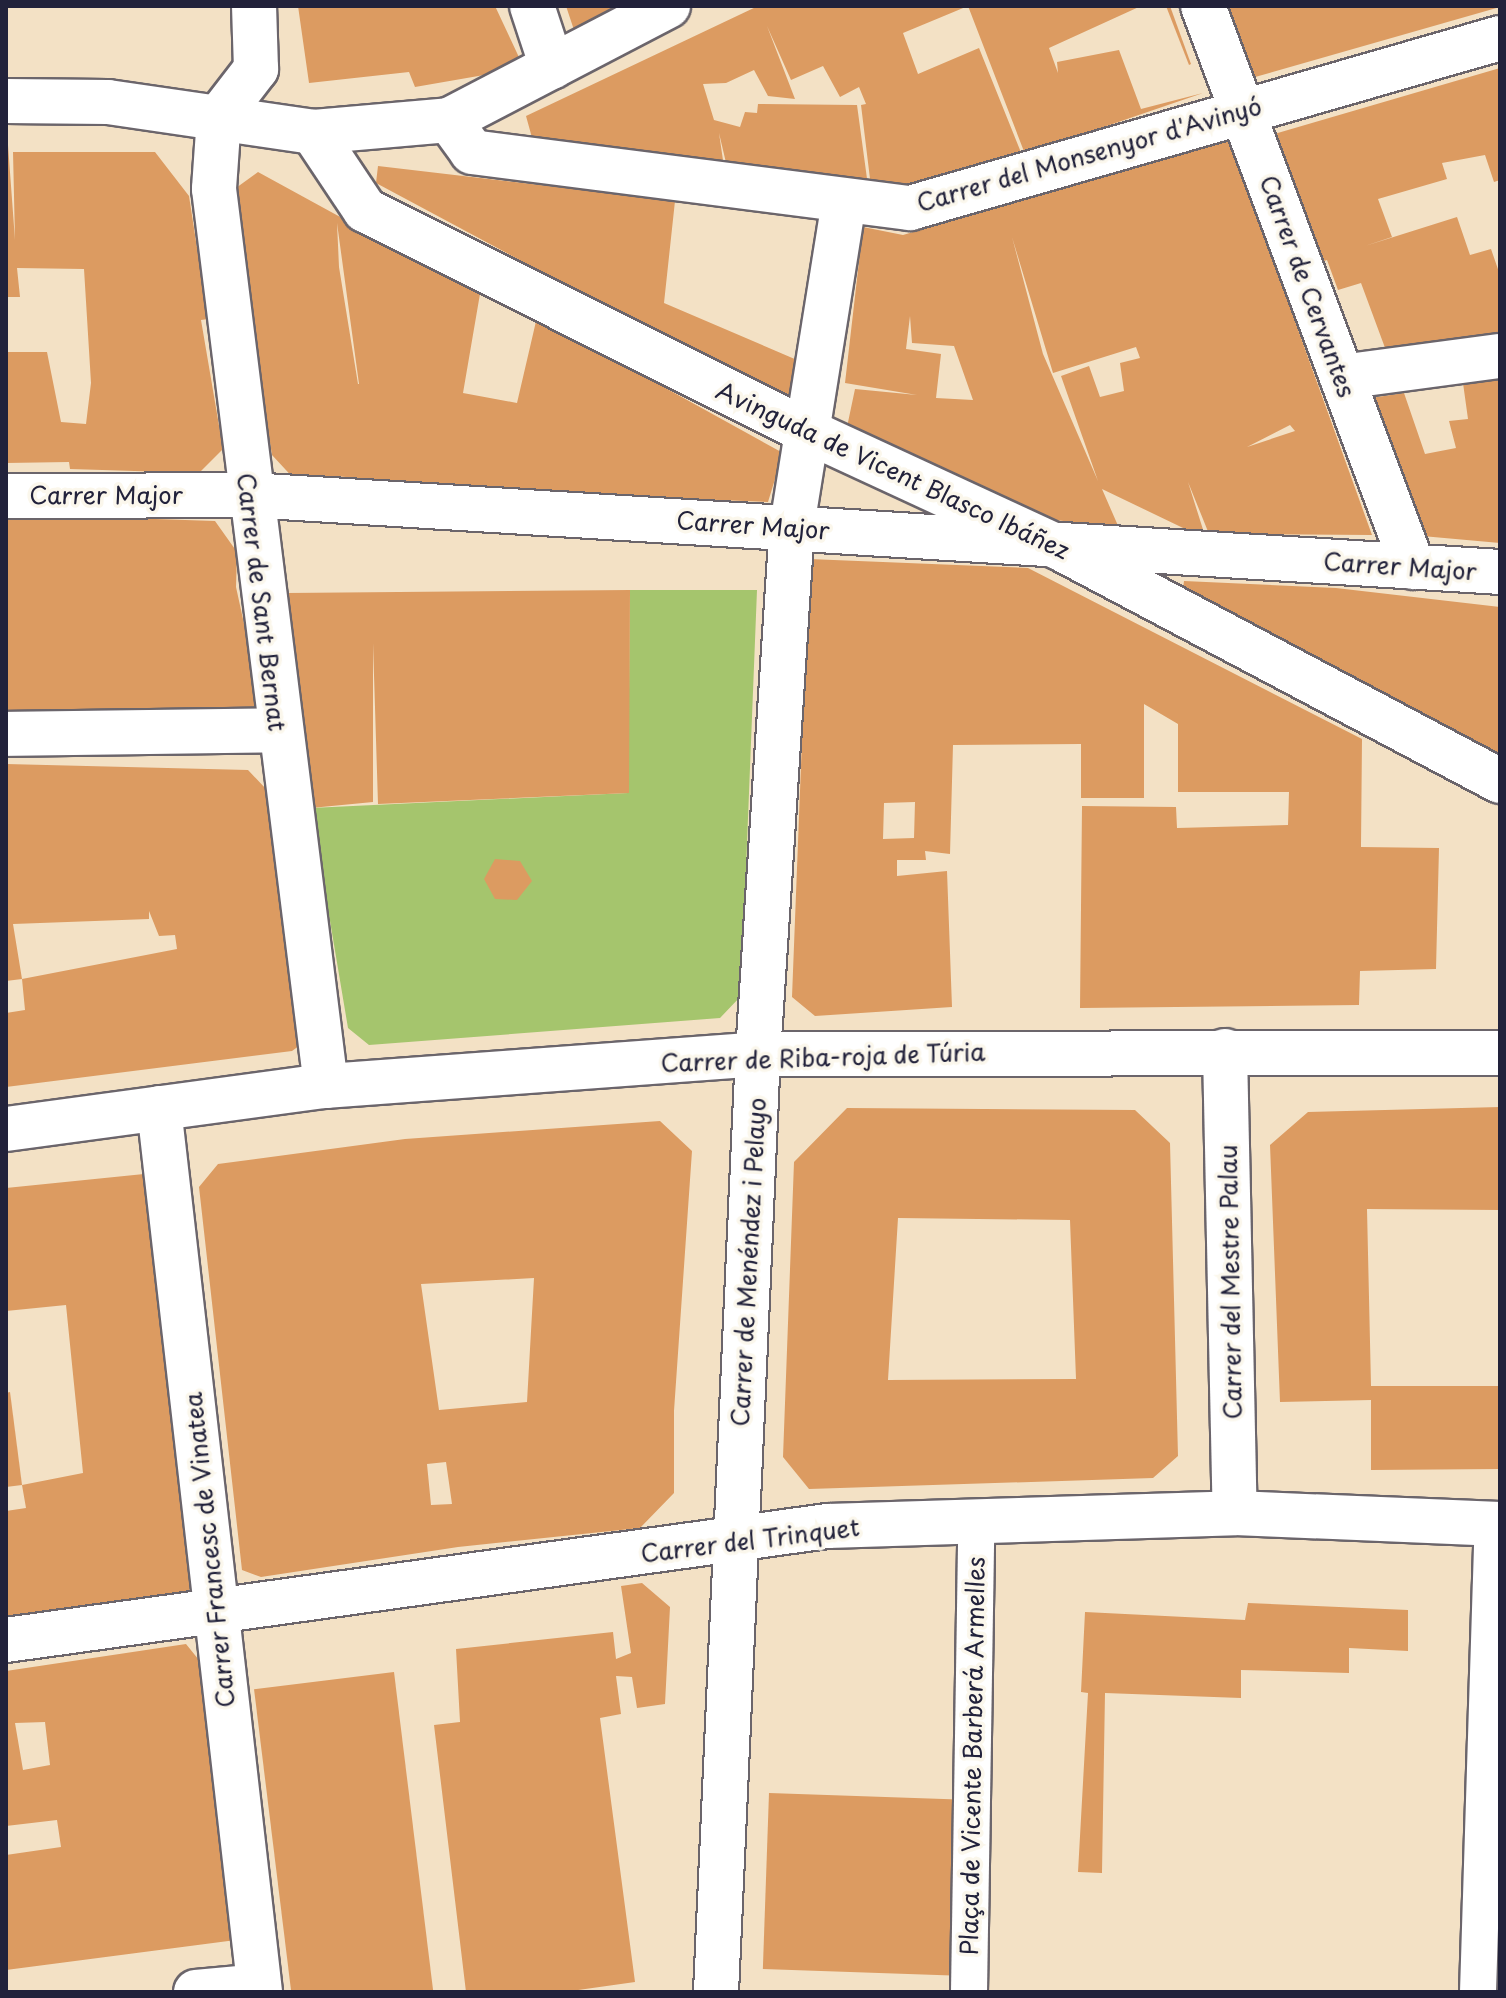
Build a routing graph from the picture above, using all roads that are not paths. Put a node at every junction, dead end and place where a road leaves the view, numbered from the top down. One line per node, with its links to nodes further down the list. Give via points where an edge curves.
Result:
1 (254, 6): 9 (street, via 256,69)
2 (532, 6): 6 (street)
3 (668, 6): 6 (street)
4 (1203, 6): 8 (street, Carrer de Cervantes)
5 (1500, 38): 8 (street, Carrer del Monsenyor d'Avinyó)
6 (552, 67): 10 (street)
7 (6, 101): 9 (street, via 108,102)
8 (1243, 110): 12 (street, Carrer del Monsenyor d'Avinyó, via 910,208); 14 (street, Carrer de Cervantes)
9 (219, 117): 11 (street); 16 (street, Carrer de Sant Bernat, via 214,189)
10 (449, 120): 11 (street); 12 (street, Carrer del Monsenyor d'Avinyó, via 472,152)
11 (313, 132): 15 (street, Avinguda de Vicent Blasco Ibáñez, via 365,210)
12 (844, 202): 15 (street, Carrer de Menéndez i Pelayo)
13 (1500, 356): 14 (street)
14 (1342, 377): 20 (street, Carrer de Cervantes)
15 (809, 432): 18 (street, Carrer de Menéndez i Pelayo); 19 (street, Avinguda de Vicent Blasco Ibáñez)
16 (249, 495): 17 (street, Carrer Major); 18 (street, Carrer Major); 22 (street, Carrer de Sant Bernat)
17 (6, 496)
18 (792, 526): 19 (street, Carrer Major); 27 (street, Carrer de Menéndez i Pelayo)
19 (1060, 548): 20 (street, Carrer Major); 24 (street, Avinguda de Vicent Blasco Ibáñez)
20 (1413, 567): 21 (street, Carrer Major)
21 (1500, 572)
22 (278, 730): 23 (street); 28 (street, Carrer de Sant Bernat)
23 (6, 734)
24 (1500, 781)
25 (1225, 1051): 26 (street, Carrer de Riba-roja de Túria); 27 (street, Carrer de Riba-roja de Túria); 31 (street, Carrer del Mestre Palau)
26 (1500, 1053)
27 (758, 1054): 28 (street, Carrer de Riba-roja de Túria); 34 (street, Carrer de Menéndez i Pelayo)
28 (326, 1086): 29 (street, Carrer de Riba-roja de Túria)
29 (159, 1108): 30 (street, Carrer de Riba-roja de Túria); 35 (street, Carrer Francesc de Vinatea)
30 (6, 1129)
31 (1235, 1513): 32 (street, Carrer del Trinquet); 33 (street, Carrer del Trinquet)
32 (976, 1521): 34 (street, Carrer del Trinquet, via 828,1526); 40 (street, Plaça de Vicente Barberá Armelles)
33 (1497, 1524): 41 (street)
34 (735, 1539): 35 (street, Carrer del Trinquet); 39 (street, Carrer de Menéndez i Pelayo)
35 (214, 1612): 36 (street, Carrer del Trinquet); 37 (street, Carrer Francesc de Vinatea)
36 (6, 1640)
37 (260, 1989): 38 (street)
38 (196, 1992)
39 (716, 1992)
40 (969, 1992)
41 (1478, 1992)

